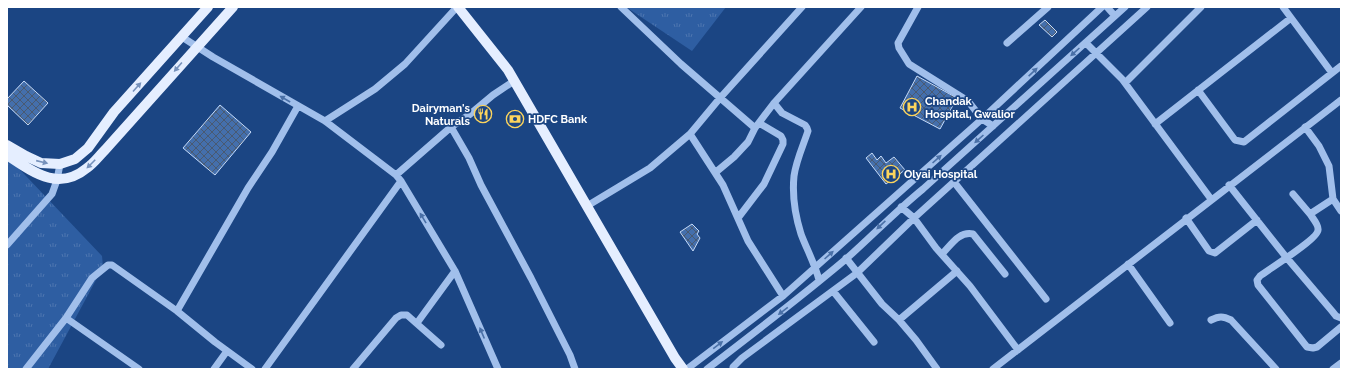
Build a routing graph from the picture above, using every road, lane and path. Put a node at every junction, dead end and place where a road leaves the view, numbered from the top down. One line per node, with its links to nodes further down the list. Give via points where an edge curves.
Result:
1 (208, 7): 17 (main road)
2 (233, 7): 20 (main road)
3 (457, 7): 24 (main road); 32 (street, via 405,64 375,89)
4 (621, 7): 27 (street)
5 (802, 7): 27 (street)
6 (861, 7): 29 (street)
7 (918, 7): 31 (street, via 899,39 899,48 909,64 968,101)
8 (1048, 7): 18 (street)
9 (1102, 7): 31 (street, one-way to 9)
10 (1107, 7): 15 (street)
11 (1125, 7): 15 (street)
12 (1147, 7): 21 (street)
13 (1201, 7): 25 (street)
14 (1283, 7): 16 (street)
15 (1115, 16): 19 (street)
16 (1291, 18): 23 (street); 26 (street)
17 (182, 37): 20 (street); 41 (main road, one-way to 17, via 75,159 88,148 114,112)
18 (1008, 43)
19 (1086, 43): 21 (street); 35 (street, one-way to 35)
20 (196, 46): 30 (street, one-way to 20); 44 (main road, one-way to 44, via 88,167 75,175)
21 (1096, 52): 25 (street); 45 (street)
22 (1341, 66): 23 (street)
23 (1332, 72): 26 (street, via 1244,142 1235,140)
24 (514, 80): 36 (street); 50 (main road)
25 (1125, 83): 33 (street)
26 (1198, 90): 33 (street)
27 (720, 98): 34 (street); 38 (street)
28 (1341, 100): 37 (street)
29 (774, 102): 34 (street); 63 (street, via 782,113 805,125 808,131 794,175 795,209 807,251)
30 (298, 106): 32 (street); 72 (street)
31 (982, 119): 35 (street); 63 (street, one-way to 31)
32 (325, 121): 43 (street)
33 (1155, 124): 48 (street)
34 (757, 126): 42 (street, via 748,142); 54 (street, via 781,136 783,144 764,184)
35 (993, 126): 51 (street, one-way to 51)
36 (451, 127): 43 (street); 92 (street, via 531,278)
37 (1305, 127): 46 (street); 49 (street, via 1319,146 1328,166)
38 (690, 134): 42 (street); 50 (street, via 650,168)
39 (7, 144): 41 (main road, one-way to 41, via 41,163)
40 (7, 155): 44 (main road, via 36,173)
41 (60, 164): 44 (street)
42 (716, 172): 54 (street)
43 (399, 178): 64 (street, one-way to 43); 89 (street)
44 (57, 180): 58 (street, via 52,194)
45 (954, 182): 55 (street); 71 (street)
46 (1229, 185): 48 (street); 57 (street)
47 (1293, 194): 53 (street)
48 (1211, 199): 56 (street)
49 (1333, 199): 52 (street); 53 (street)
50 (587, 206): 93 (main road)
51 (901, 207): 55 (street); 61 (street, one-way to 61)
52 (1341, 211)
53 (1310, 214): 60 (street, via 1319,230 1317,234)
54 (738, 218): 70 (street, via 748,241)
55 (914, 218): 59 (street); 66 (street)
56 (1186, 218): 57 (street, via 1209,251 1215,253); 62 (street)
57 (1257, 220): 60 (street)
58 (7, 245)
59 (942, 254): 65 (street); 67 (street, via 962,234 973,234)
60 (1286, 257): 74 (street, via 1336,316); 79 (street, via 1257,280 1258,286 1268,300 1307,347 1318,347)
61 (846, 258): 66 (street); 68 (street)
62 (1128, 264): 78 (street); 82 (street)
63 (816, 267): 68 (street); 70 (street)
64 (455, 271): 77 (street); 91 (street, one-way to 64)
65 (956, 271): 75 (street); 82 (street)
66 (857, 273): 69 (street); 75 (street, via 882,304)
67 (1005, 274)
68 (819, 280): 95 (street, one-way to 95, via 790,306)
69 (833, 291): 80 (street); 96 (street, via 742,358)
70 (783, 296): 94 (street, one-way to 70)
71 (1046, 299)
72 (177, 311): 73 (street, via 117,268 108,265 92,278); 83 (street)
73 (66, 318): 85 (street); 86 (street)
74 (1341, 318)
75 (899, 320): 97 (street)
76 (1211, 320): 99 (street, via 1219,316 1231,320)
77 (417, 323): 81 (street); 90 (street, via 407,315 396,318)
78 (1170, 323)
79 (1341, 327)
80 (874, 342)
81 (441, 345)
82 (1018, 350): 98 (street)
83 (227, 351): 87 (street); 88 (street)
84 (1341, 363): 100 (street)
85 (27, 368)
86 (139, 369)
87 (214, 369)
88 (252, 369)
89 (265, 369)
90 (353, 369)
91 (498, 369)
92 (575, 369)
93 (683, 369)
94 (686, 369)
95 (707, 369)
96 (733, 369)
97 (937, 369)
98 (993, 369)
99 (1275, 369)
100 (1333, 369)

